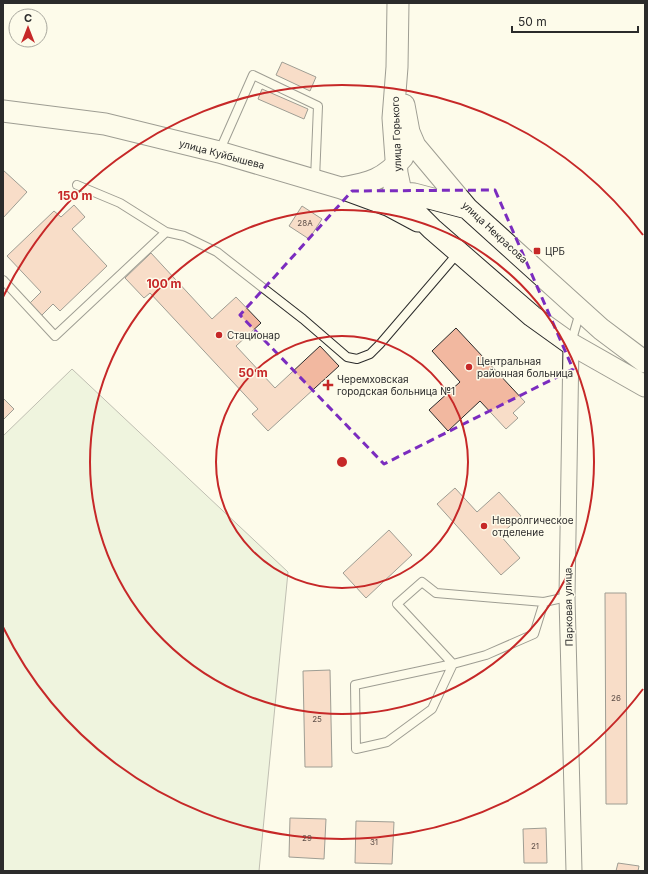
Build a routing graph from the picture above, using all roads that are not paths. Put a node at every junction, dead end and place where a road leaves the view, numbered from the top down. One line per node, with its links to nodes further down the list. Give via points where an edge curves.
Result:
1 (398, 3): 2 (street, улица Горького)
2 (397, 67): 4 (street, улица Некрасова); 6 (street, улица Горького, via 393,118)
3 (3, 111): 5 (street, улица Куйбышева, via 105,124)
4 (408, 132): 6 (street, via 406,153); 11 (street, улица Некрасова, via 421,154)
5 (219, 152): 7 (street, улица Куйбышева); 7 (lane, via 253,75 318,106)
6 (397, 164): 9 (street, via 374,181); 10 (street, улица Горького)
7 (315, 180): 9 (street, улица Куйбышева)
8 (77, 185): 13 (lane, via 120,203)
9 (341, 188): 10 (street); 12 (street, улица Куйбышева, via 390,206)
10 (401, 192): 11 (street); 12 (street, улица Горького, via 415,212)
11 (467, 208): 16 (street, улица Некрасова)
12 (432, 229): 14 (street)
13 (166, 232): 14 (lane, via 184,236 218,252 347,357 357,359 370,354 380,344); 15 (lane, via 55,336)
14 (460, 252): 17 (street, via 532,316)
15 (3, 280)
16 (581, 311): 17 (lane); 18 (street, улица Некрасова)
17 (571, 344): 19 (street); 20 (street, Парковая улица)
18 (645, 362)
19 (645, 386)
20 (567, 597): 21 (lane); 23 (street, Парковая улица)
21 (544, 602): 22 (lane, via 534,634 486,655); 22 (lane, via 436,593 422,582 397,604)
22 (453, 664): 22 (lane, via 432,710 387,742 356,749 355,685)
23 (574, 871)

